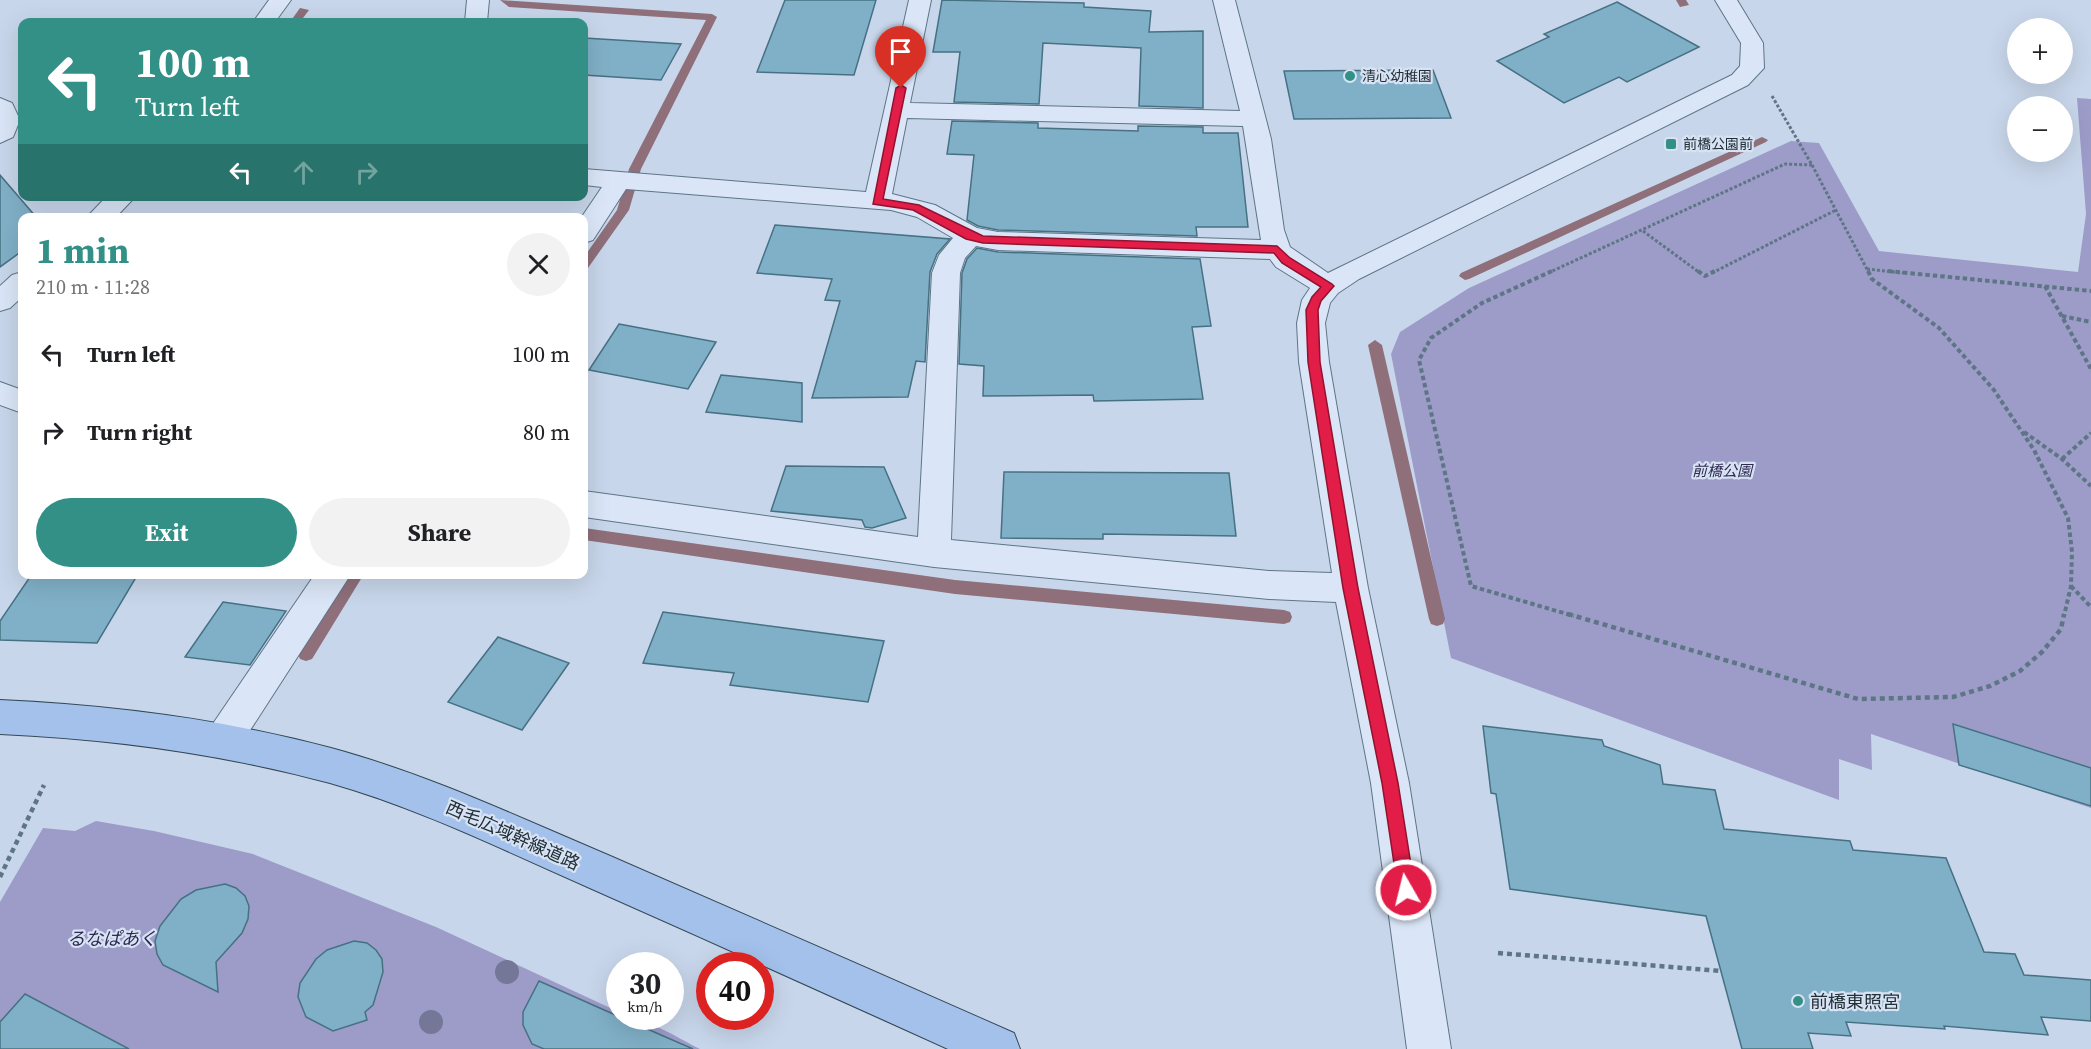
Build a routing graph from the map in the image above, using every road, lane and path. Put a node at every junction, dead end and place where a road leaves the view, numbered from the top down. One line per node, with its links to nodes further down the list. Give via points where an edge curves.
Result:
1 (280, 0): 5 (street)
2 (920, 0): 8 (street)
3 (1224, 0): 9 (street)
4 (1726, 0): 26 (street, via 1752,43 1752,68 1740,81 1349,272)
5 (267, 18)
6 (1770, 93): 13 (path)
7 (0, 105): 10 (street, via 9,120)
8 (896, 110): 9 (street); 17 (street)
9 (1253, 119): 23 (street)
10 (0, 135)
11 (0, 140): 12 (street)
12 (18, 142)
13 (1813, 165): 18 (path); 21 (path, via 1785,164)
14 (588, 177): 15 (street)
15 (619, 180): 17 (street); 20 (street)
16 (118, 201): 19 (street)
17 (877, 201): 22 (street, via 916,207)
18 (1836, 210): 21 (path, via 1705,276); 24 (path)
19 (104, 213)
20 (588, 228)
21 (1642, 231): 42 (path, via 1482,303 1431,338 1419,360 1471,586 1858,699 1907,700 1953,697 1990,686 2020,671 2061,629)
22 (970, 236): 23 (street, via 998,241); 40 (street, via 953,255 946,273)
23 (1277, 250): 26 (street, via 1286,261)
24 (1867, 268): 27 (path); 35 (path, via 1872,279 1939,328 1994,390)
25 (18, 285): 29 (street)
26 (1328, 286): 43 (street, via 1312,310 1311,337)
27 (2045, 286): 28 (path); 30 (path)
28 (2091, 291)
29 (0, 301)
30 (2062, 315): 31 (path); 32 (path)
31 (2091, 322)
32 (2091, 369)
33 (0, 393): 34 (street)
34 (18, 400)
35 (2021, 430): 37 (path); 42 (path, via 2068,518)
36 (2091, 432): 37 (path)
37 (2062, 459): 38 (path)
38 (2091, 486)
39 (588, 505): 40 (street)
40 (934, 553): 43 (street, via 1269,585)
41 (331, 579): 46 (street)
42 (2071, 586): 44 (path)
43 (1350, 588): 52 (street, via 1390,783)
44 (2091, 607)
45 (0, 717): 46 (main road, 西毛広域幹線道路, via 147,728)
46 (223, 740): 51 (main road, 西毛広域幹線道路, via 300,758 439,802)
47 (44, 785): 48 (path)
48 (0, 877)
49 (1498, 953): 50 (path)
50 (1721, 971)
51 (998, 1049)
52 (1429, 1049)

